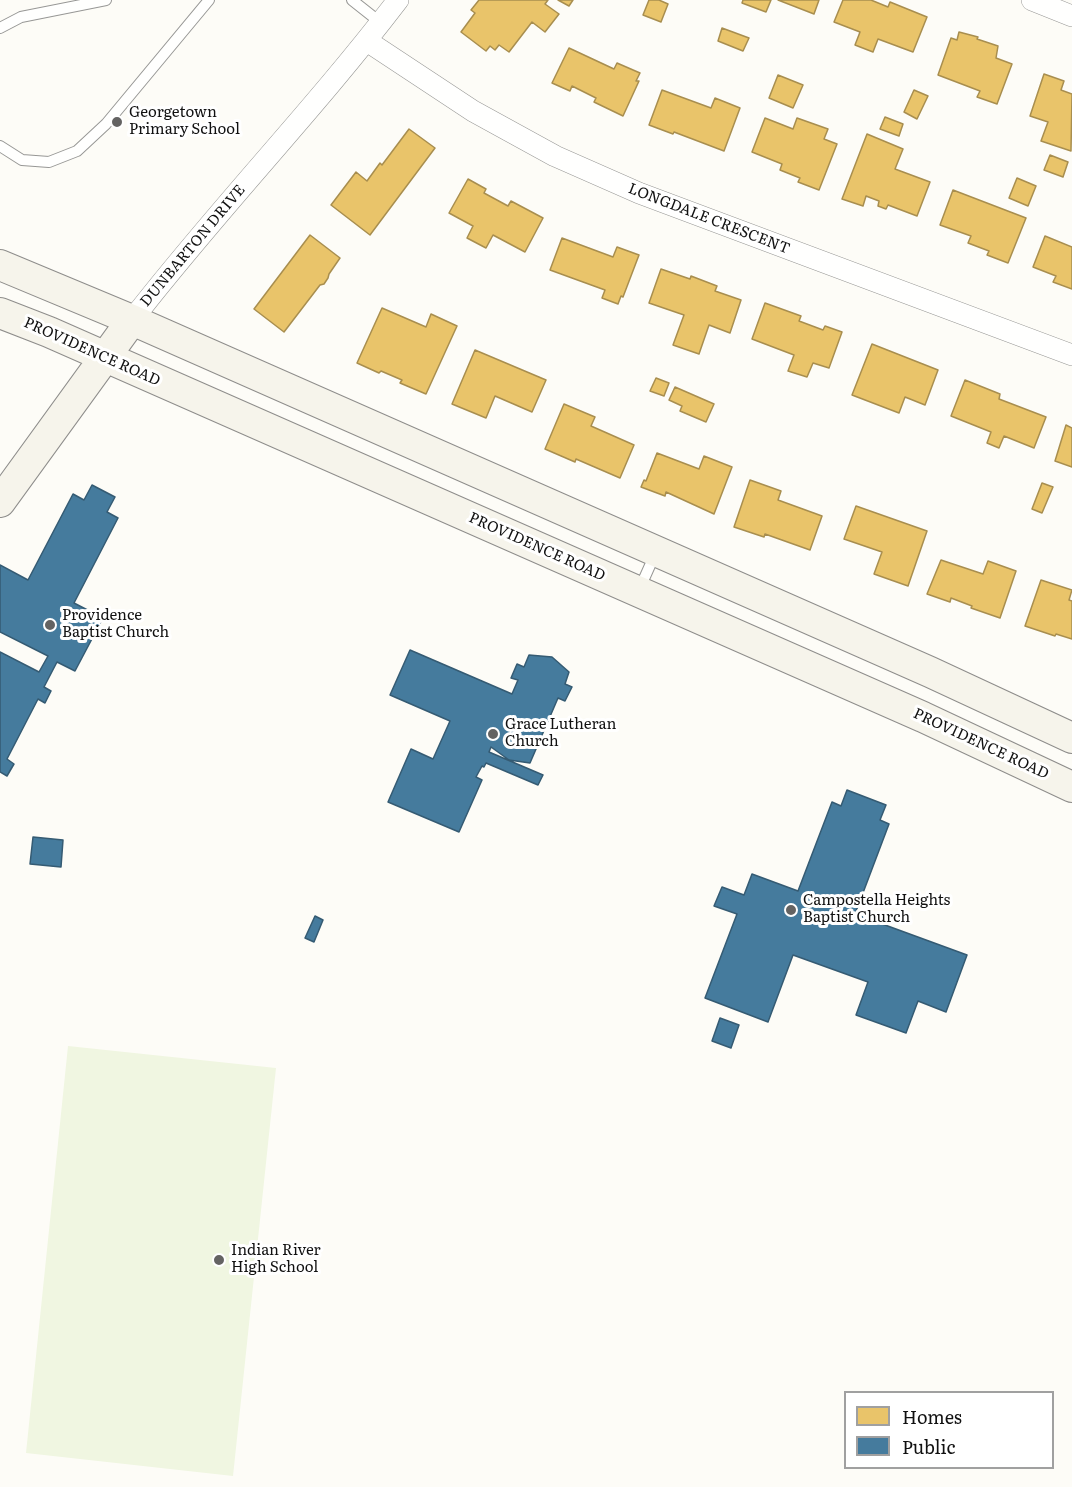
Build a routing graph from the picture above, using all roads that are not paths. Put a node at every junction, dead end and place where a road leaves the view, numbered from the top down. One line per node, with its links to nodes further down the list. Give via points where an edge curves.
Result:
1 (106, 0): 8 (lane, via 21,17)
2 (209, 0): 10 (lane, via 106,124 76,151 49,162 22,159)
3 (352, 0): 7 (lane)
4 (398, 0): 7 (street, DUNBARTON DRIVE)
5 (1032, 0): 6 (street)
6 (1072, 16)
7 (381, 23): 9 (street, DUNBARTON DRIVE)
8 (0, 28)
9 (367, 41): 13 (street, DUNBARTON DRIVE); 14 (street, LONGDALE CRESCENT, via 473,111 555,156 639,193)
10 (0, 146)
11 (0, 265): 13 (main road)
12 (0, 313): 15 (main road, PROVIDENCE ROAD)
13 (132, 320): 15 (main road, DUNBARTON DRIVE); 17 (main road)
14 (1072, 355)
15 (105, 357): 16 (main road, DUNBARTON DRIVE); 18 (main road, PROVIDENCE ROAD)
16 (0, 502)
17 (656, 551): 18 (lane); 19 (main road)
18 (638, 592): 20 (main road, PROVIDENCE ROAD, via 964,735)
19 (1072, 738)
20 (1072, 787)

